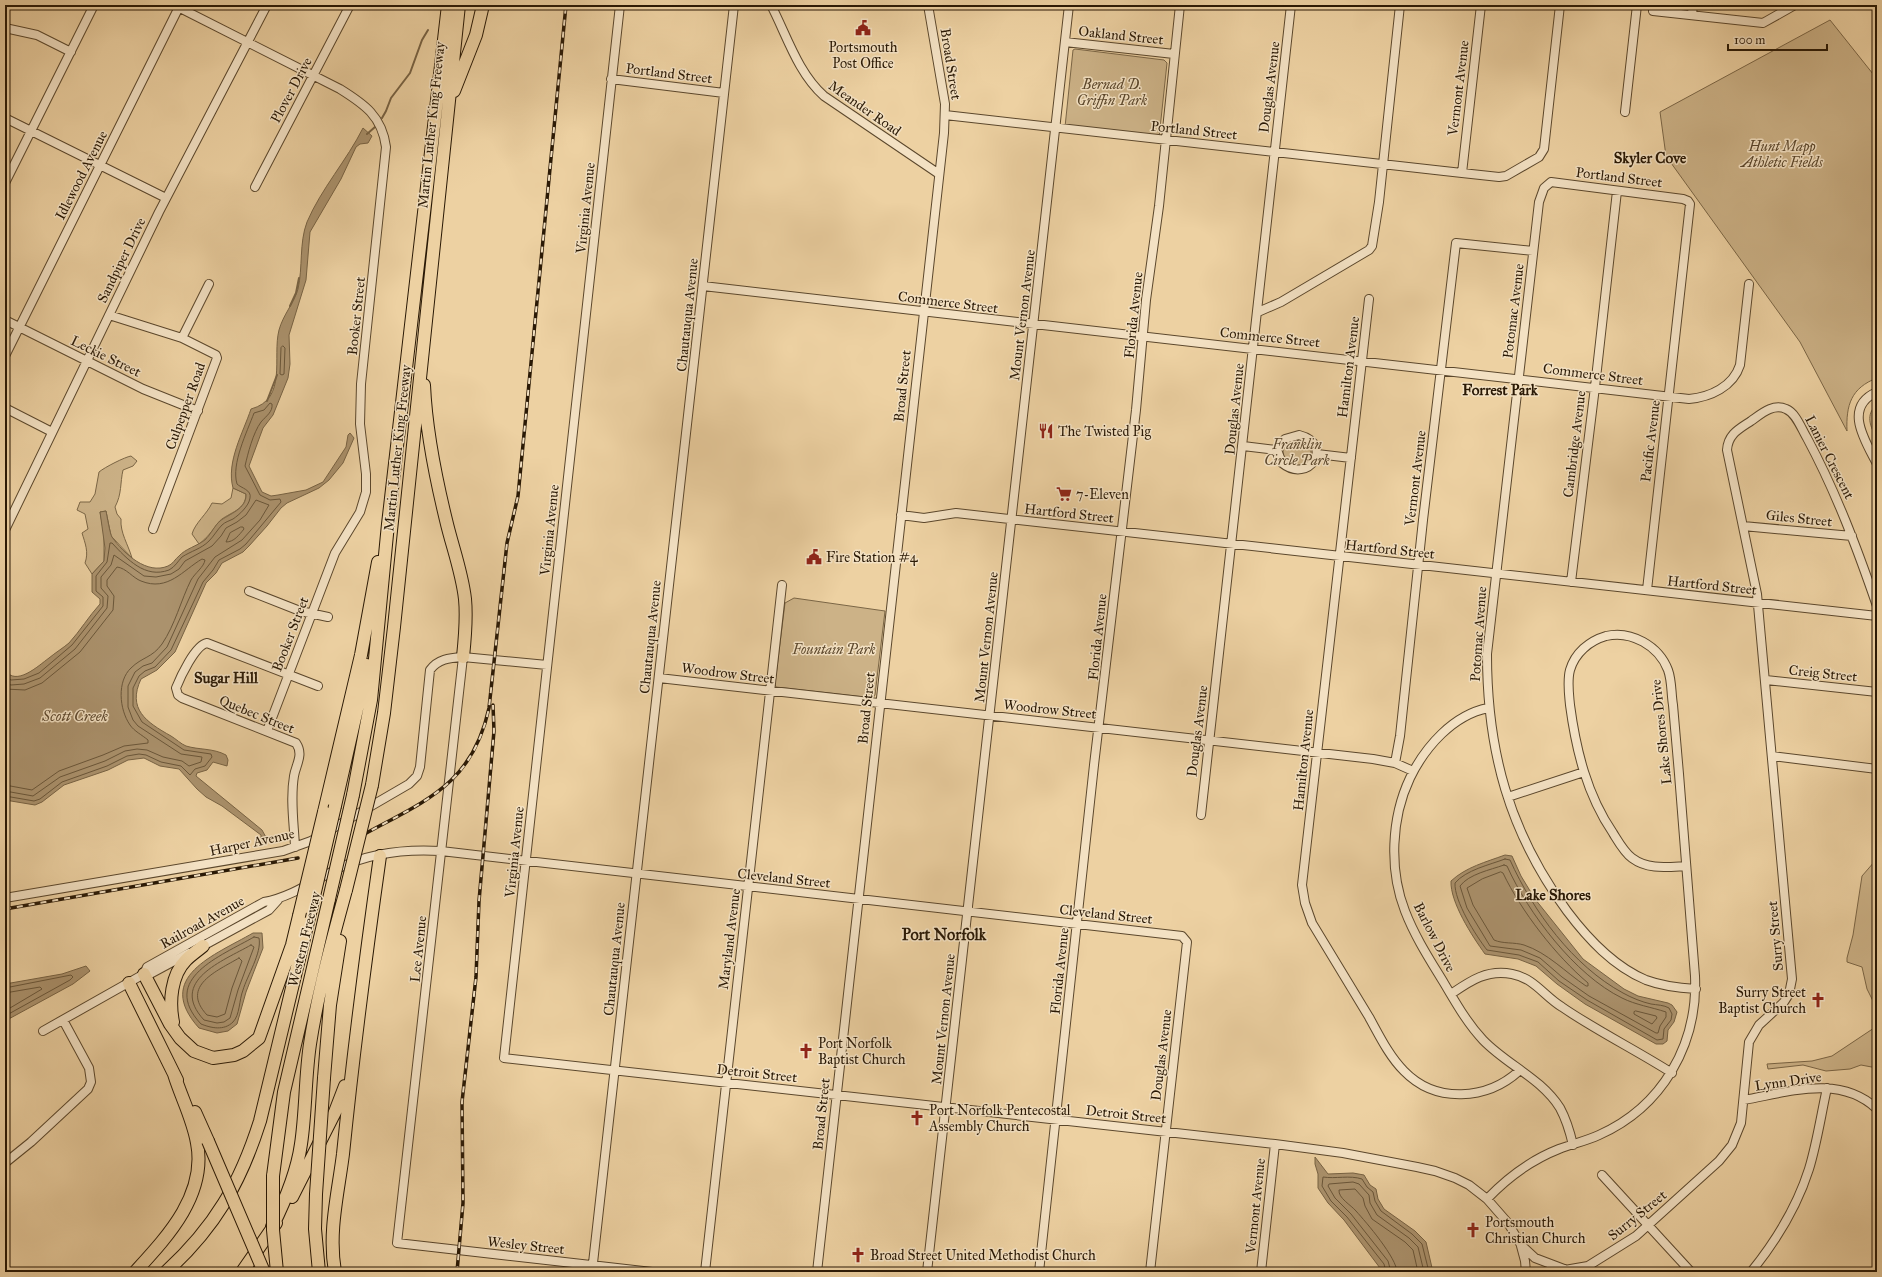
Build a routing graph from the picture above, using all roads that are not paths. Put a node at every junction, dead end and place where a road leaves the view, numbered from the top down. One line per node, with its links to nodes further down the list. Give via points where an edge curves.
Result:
1 (94, 5): 27 (street)
2 (267, 5): 25 (street, Sandpiper Drive)
3 (350, 5): 30 (street, Plover Drive)
4 (442, 5): 29 (highway)
5 (448, 5): 29 (highway, Martin Luther King Freeway)
6 (459, 5): 36 (highway, Martin Luther King Freeway)
7 (483, 5): 36 (highway, via 476,35 453,95)
8 (620, 5): 31 (street, Virginia Avenue)
9 (734, 5): 32 (street, Chautauqua Avenue)
10 (771, 5): 43 (street, Meander Road, via 804,73 815,88)
11 (928, 5): 34 (street, Broad Street, via 945,104)
12 (1069, 5): 26 (street, Mount Vernon Avenue)
13 (1180, 5): 28 (street, Florida Avenue)
14 (1291, 5): 40 (street, Douglas Avenue)
15 (1400, 5): 41 (street)
16 (1481, 5): 44 (street, Vermont Avenue)
17 (1560, 5): 44 (street, Portland Street, via 1544,149 1539,157 1506,176)
18 (1637, 5): 33 (street)
19 (1693, 5): 23 (street)
20 (1794, 5): 23 (street, via 1763,23)
21 (178, 6): 25 (street, Booker Street); 42 (street, Idlewood Avenue)
22 (1653, 11): 23 (street)
23 (1692, 15)
24 (5, 28): 27 (street, via 37,35)
25 (248, 42): 30 (street, Booker Street); 49 (street, Sandpiper Drive)
26 (1065, 42): 28 (street, Oakland Street); 37 (street, Mount Vernon Avenue)
27 (71, 52): 38 (street)
28 (1174, 54): 39 (street, Florida Avenue)
29 (440, 64): 84 (highway, Martin Luther King Freeway)
30 (313, 76): 47 (street, Plover Drive); 100 (street, Booker Street, via 340,89 368,108 385,137 386,157 361,384 360,424 366,492 360,512 335,553)
31 (611, 79): 32 (street, Portland Street); 105 (street, Virginia Avenue)
32 (724, 93): 54 (street, Chautauqua Avenue)
33 (1625, 112)
34 (944, 115): 37 (street, Portland Street); 43 (street, Broad Street)
35 (5, 118): 38 (street)
36 (446, 127): 64 (highway, Martin Luther King Freeway)
37 (1055, 128): 39 (street, Portland Street); 60 (street, Mount Vernon Avenue)
38 (31, 130): 42 (street); 45 (street)
39 (1165, 140): 40 (street, Portland Street); 62 (street, Florida Avenue)
40 (1274, 152): 41 (street, Portland Street); 57 (street, Douglas Avenue)
41 (1382, 164): 44 (street, Portland Street); 57 (street, via 1375,235 1369,250 1291,296)
42 (101, 165): 49 (street); 61 (street, Idlewood Avenue)
43 (939, 174): 56 (street, Broad Street)
44 (1462, 174)
45 (5, 183)
46 (1546, 186): 48 (street, Portland Street, via 1555,182); 51 (street, Potomac Avenue, via 1539,202)
47 (255, 187)
48 (1617, 191): 50 (street, Portland Street, via 1683,198); 71 (street, Cambridge Avenue)
49 (166, 198): 58 (street, Sandpiper Drive)
50 (1688, 201): 73 (street, Pacific Avenue, via 1691,208)
51 (1533, 251): 69 (street, Vermont Avenue, via 1456,243); 70 (street, Potomac Avenue)
52 (209, 284): 63 (street)
53 (1750, 284): 73 (street, Commerce Street, via 1740,365 1736,375 1726,386 1706,396 1689,399)
54 (703, 286): 56 (street, Commerce Street); 107 (street, Chautauqua Avenue)
55 (1369, 299): 67 (street, Hamilton Avenue)
56 (924, 312): 60 (street, Commerce Street); 82 (street, Broad Street)
57 (1258, 312): 65 (street, Douglas Avenue)
58 (109, 315): 63 (street, Culpepper Road); 68 (street, Sandpiper Drive)
59 (5, 320): 61 (street, Leckie Street)
60 (1033, 325): 62 (street, Commerce Street); 83 (street, Mount Vernon Avenue)
61 (20, 328): 66 (street, Idlewood Avenue); 68 (street, Leckie Street)
62 (1143, 337): 65 (street, Commerce Street); 88 (street, Florida Avenue)
63 (182, 338): 75 (street, Culpepper Road, via 216,355 217,358)
64 (423, 345): 104 (highway, via 430,446 465,599); 133 (highway, Martin Luther King Freeway, bridge, via 384,713 372,786)
65 (1254, 348): 67 (street, Commerce Street); 77 (street, Douglas Avenue)
66 (5, 356)
67 (1362, 360): 69 (street, Commerce Street); 80 (street, Hamilton Avenue)
68 (86, 362): 75 (street, Leckie Street); 76 (street, Sandpiper Drive)
69 (1441, 369): 70 (street, Commerce Street); 92 (street, Vermont Avenue)
70 (1518, 378): 71 (street, Commerce Street); 93 (street, Potomac Avenue)
71 (1595, 387): 73 (street, Commerce Street); 94 (street, Cambridge Avenue)
72 (1877, 392): 81 (street, via 1864,402 1858,420 1860,431)
73 (1669, 396): 96 (street, Pacific Avenue)
74 (5, 408): 76 (street)
75 (198, 411): 86 (street, Culpepper Road)
76 (52, 432): 87 (street, Sandpiper Drive)
77 (1243, 446): 78 (street); 90 (street, Douglas Avenue)
78 (1277, 450): 79 (street, via 1285,438 1299,435 1312,442); 79 (street, via 1282,463 1295,469 1310,466)
79 (1317, 454): 80 (street)
80 (1350, 458): 91 (street, Hamilton Avenue)
81 (1877, 464)
82 (901, 515): 83 (street, Hartford Street, via 924,518 956,513); 112 (street, Broad Street)
83 (1012, 519): 88 (street, Hartford Street); 114 (street, Mount Vernon Avenue)
84 (388, 524): 101 (highway, Martin Luther King Freeway); 147 (highway, bridge, via 374,581 361,656 292,945 258,1038 252,1045 234,1055 212,1058 194,1051)
85 (1743, 526): 89 (street, Giles Street); 89 (street, Lanier Crescent, via 1727,450 1728,444 1733,433 1771,408 1779,407 1794,415 1832,487); 98 (street, Lanier Crescent)
86 (153, 529)
87 (5, 530)
88 (1122, 532): 90 (street, Hartford Street); 115 (street, Florida Avenue)
89 (1852, 536): 99 (street, Lanier Crescent)
90 (1232, 544): 91 (street, Hartford Street); 117 (street, Douglas Avenue)
91 (1340, 556): 92 (street, Hartford Street); 118 (street, Hamilton Avenue)
92 (1418, 565): 93 (street, Hartford Street); 120 (street, Vermont Avenue)
93 (1496, 574): 94 (street, Hartford Street); 113 (street, Potomac Avenue, via 1487,654)
94 (1571, 582): 96 (street, Hartford Street)
95 (782, 585): 110 (street, Maryland Avenue)
96 (1647, 590): 98 (street, Hartford Street)
97 (249, 591): 100 (street)
98 (1758, 603): 102 (street, Hartford Street); 108 (street, Surry Street)
99 (1877, 606)
100 (312, 614): 103 (street); 106 (street, Booker Street)
101 (380, 614): 175 (highway, bridge, via 311,910 260,1121 250,1152 237,1182 220,1211 200,1238); 178 (highway, Western Freeway, bridge, via 367,728 284,1092 273,1176 273,1230)
102 (1877, 616)
103 (328, 617)
104 (463, 657): 105 (street); 126 (street, Harper Avenue, via 440,660 430,670 417,776 409,784); 127 (street, Lee Avenue)
105 (547, 665): 129 (street, Virginia Avenue)
106 (288, 674): 109 (street); 116 (street, Booker Street); 116 (street, Quebec Street, via 232,652 203,644 179,680 176,692 182,698)
107 (659, 678): 110 (street, Woodrow Street); 131 (street, Chautauqua Avenue)
108 (1766, 680): 111 (street, Creig Street); 119 (street, Surry Street)
109 (318, 686)
110 (771, 691): 112 (street, Woodrow Street); 132 (street, Maryland Avenue)
111 (1877, 692)
112 (879, 703): 114 (street, Woodrow Street); 135 (street, Broad Street)
113 (1488, 708): 122 (street, Barlow Drive, via 1468,714 1450,726); 124 (street, Potomac Avenue, via 1496,754)
114 (990, 716): 115 (street, Woodrow Street); 137 (street, Mount Vernon Avenue)
115 (1100, 727): 117 (street, Woodrow Street); 138 (street, Florida Avenue)
116 (267, 731): 126 (street, Quebec Street, via 296,743 300,749 293,781)
117 (1209, 740): 118 (street, Woodrow Street); 125 (street, Douglas Avenue)
118 (1317, 752): 120 (street, Woodrow Street); 151 (street, Hamilton Avenue, via 1302,885 1305,903 1312,923 1382,1039 1407,1073 1429,1087 1448,1093 1482,1092 1502,1084)
119 (1772, 756): 121 (street); 157 (street, Surry Street, via 1792,979 1789,994 1784,1002 1759,1025 1749,1042)
120 (1395, 763): 122 (street, Woodrow Street)
121 (1877, 769)
122 (1414, 771): 144 (street, Barlow Drive, via 1398,816 1395,850 1397,880 1405,910 1414,930)
123 (1584, 772): 124 (street); 130 (street, Lake Shores Drive, via 1607,825 1632,858 1659,868); 130 (street, Lake Shores Drive, via 1570,699 1568,676 1573,662 1583,648 1599,638 1624,636 1642,641 1663,660 1670,677)
124 (1508, 797): 143 (street, Potomac Avenue, via 1517,824 1538,867 1564,907 1591,941 1618,963 1645,979 1673,987)
125 (1201, 815)
126 (295, 847): 134 (street, Harper Avenue, via 197,867)
127 (441, 851): 128 (street, Cleveland Street, via 418,850); 129 (street, Cleveland Street); 169 (street, Lee Avenue)
128 (380, 856): 136 (street, Railroad Avenue, via 341,867); 148 (highway)
129 (527, 862): 131 (street, Cleveland Street); 149 (street, Virginia Avenue)
130 (1686, 866): 143 (street, Lake Shores Drive)
131 (637, 874): 132 (street, Cleveland Street); 150 (street, Chautauqua Avenue)
132 (748, 887): 135 (street, Cleveland Street); 154 (street, Maryland Avenue)
133 (346, 890): 168 (highway, via 317,1004 297,1166); 179 (highway, bridge, via 330,1005 324,1078 316,1194)
134 (5, 898)
135 (858, 899): 137 (street, Cleveland Street); 156 (street, Broad Street)
136 (278, 900): 140 (street, Railroad Avenue, via 269,910); 141 (street, Railroad Avenue, via 264,902 147,967)
137 (967, 912): 138 (street, Cleveland Street); 158 (street, Mount Vernon Avenue)
138 (1077, 924): 139 (street, Cleveland Street); 160 (street, Florida Avenue)
139 (1185, 938): 161 (street, Douglas Avenue, via 1187,942)
140 (203, 946): 141 (street, Railroad Avenue, via 150,974); 147 (highway, via 185,961 174,979 170,1008)
141 (144, 974): 142 (street, Railroad Avenue); 147 (highway)
142 (129, 982): 145 (street, Railroad Avenue); 153 (highway)
143 (1696, 989): 152 (street, Lake Shores Drive, via 1688,1039)
144 (1451, 994): 151 (street, Barlow Drive, via 1467,1021 1482,1039); 152 (street, via 1472,979 1486,974 1502,972 1522,976 1560,1006)
145 (62, 1020): 146 (street, Railroad Avenue); 164 (street, via 89,1068 91,1082 88,1089)
146 (43, 1030)
147 (175, 1031)
148 (354, 1048): 168 (highway, via 336,1112 299,1187); 180 (highway, via 341,1174 331,1234)
149 (504, 1058): 150 (street, Detroit Street)
150 (615, 1071): 154 (street, Detroit Street); 171 (street, Chautauqua Avenue)
151 (1519, 1071): 163 (street, Barlow Drive, via 1539,1084 1553,1098 1563,1115)
152 (1672, 1073): 163 (street, Lake Shores Drive, via 1651,1099 1630,1118 1600,1135)
153 (174, 1074): 174 (highway, via 197,1144 199,1162 196,1181 190,1200 178,1221); 177 (highway, bridge, via 208,1141)
154 (726, 1083): 156 (street, Detroit Street); 182 (street, Maryland Avenue)
155 (1827, 1088): 157 (street, Lynn Drive); 159 (street, Lynn Drive, via 1851,1091); 191 (street, via 1803,1186 1782,1230)
156 (835, 1095): 158 (street, Detroit Street); 183 (street, Broad Street)
157 (1744, 1100): 167 (street, Surry Street, via 1741,1123 1727,1152)
158 (946, 1107): 160 (street, Detroit Street); 184 (street, Mount Vernon Avenue)
159 (1877, 1109)
160 (1056, 1119): 161 (street, Detroit Street); 185 (street, Florida Avenue)
161 (1165, 1132): 162 (street, Detroit Street); 186 (street, Douglas Avenue)
162 (1275, 1144): 166 (street, Detroit Street, via 1343,1153 1435,1171 1469,1185); 187 (street, Vermont Avenue)
163 (1573, 1145): 166 (street, Lake Shores Drive, via 1548,1154 1527,1166 1512,1176)
164 (5, 1163)
165 (1602, 1175): 167 (street)
166 (1488, 1199): 170 (street, Detroit Street, via 1508,1223)
167 (1649, 1226): 173 (street, Surry Street); 190 (street)
168 (269, 1234): 176 (highway)
169 (397, 1243): 171 (street, Wesley Street)
170 (1521, 1245): 172 (street, Detroit Street, via 1535,1258); 188 (street)
171 (592, 1269): 181 (street, Wesley Street)
172 (1564, 1269): 173 (street, Surry Street); 189 (street, Surry Street)
173 (1589, 1269)
174 (134, 1272)
175 (166, 1272)
176 (242, 1272)
177 (264, 1272)
178 (277, 1272)
179 (319, 1272)
180 (334, 1272)
181 (652, 1272)
182 (705, 1272)
183 (817, 1272)
184 (927, 1272)
185 (1039, 1272)
186 (1150, 1272)
187 (1261, 1272)
188 (1526, 1272)
189 (1554, 1272)
190 (1691, 1272)
191 (1751, 1272)

